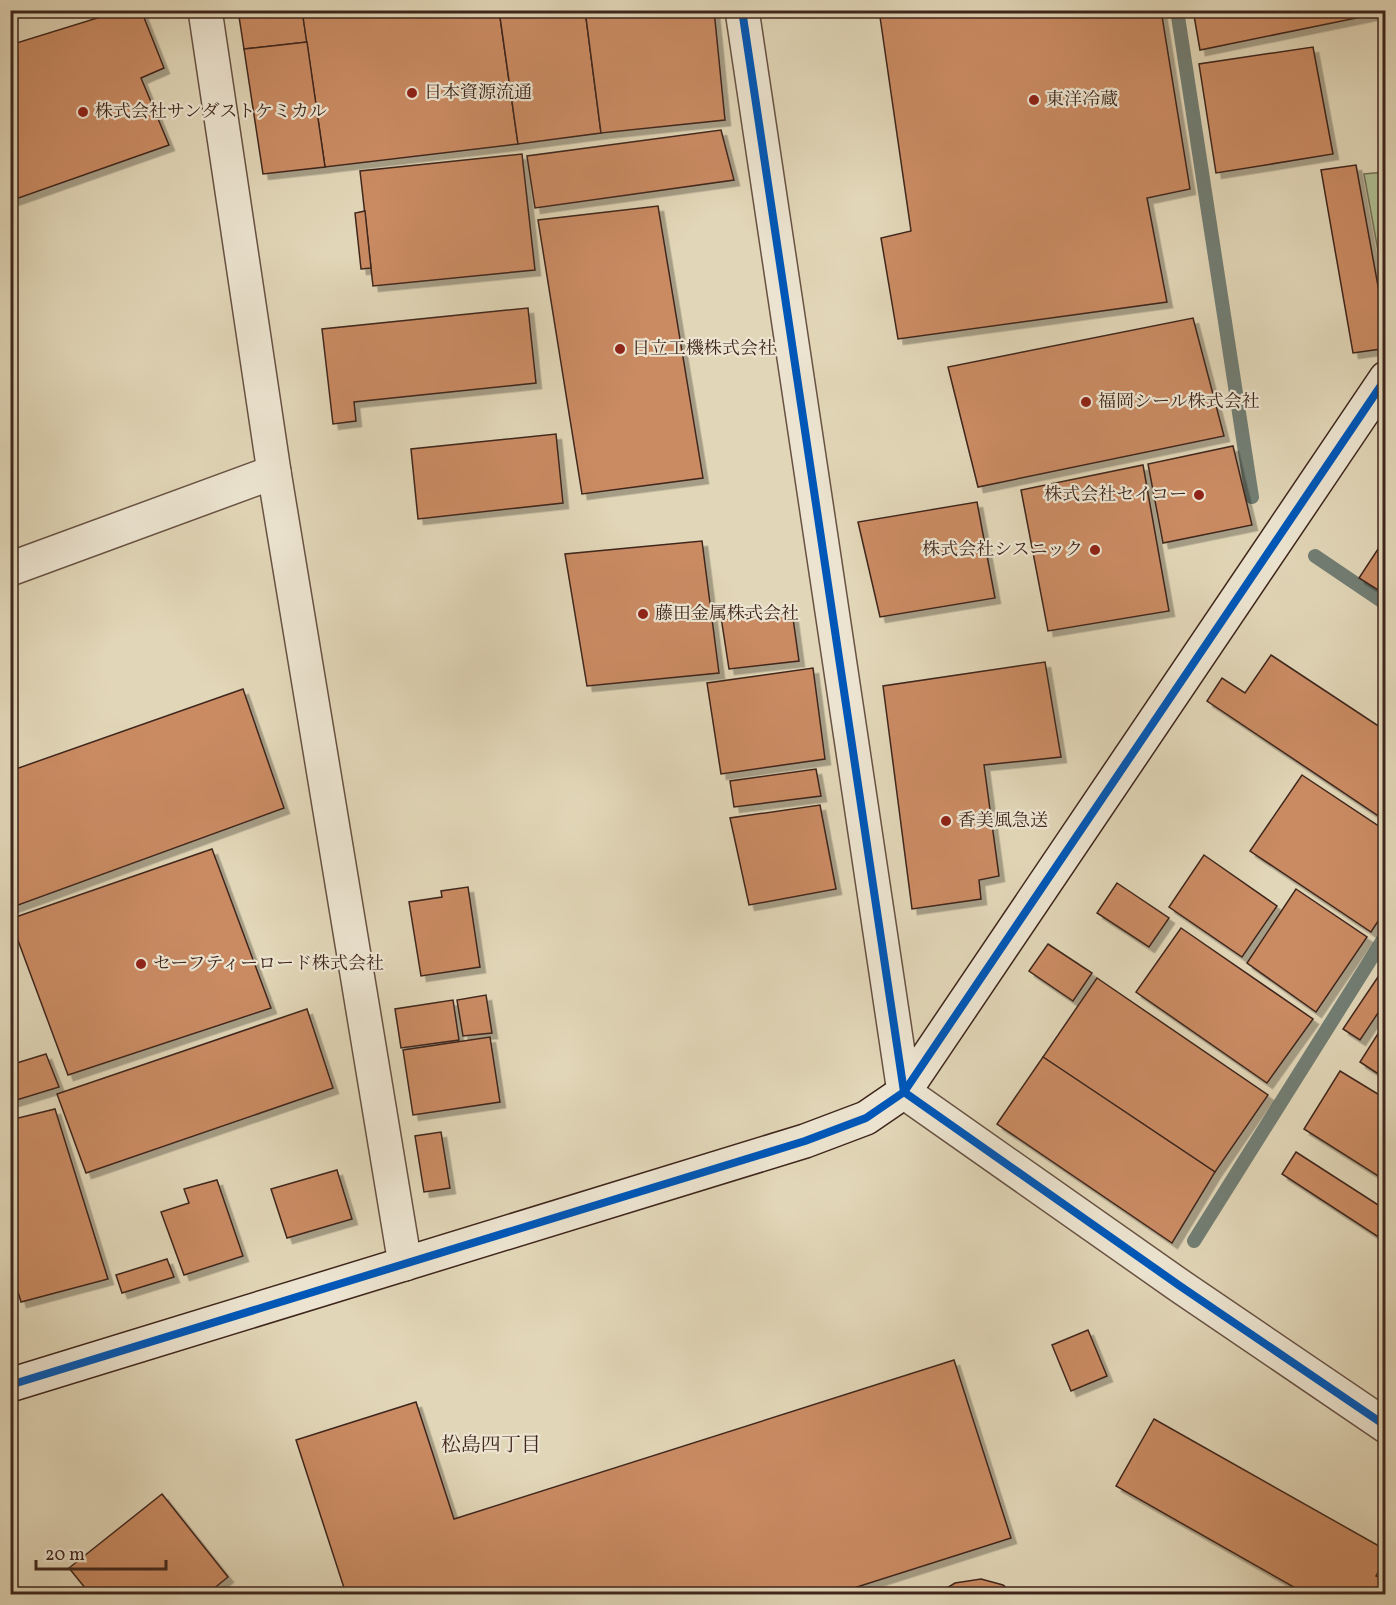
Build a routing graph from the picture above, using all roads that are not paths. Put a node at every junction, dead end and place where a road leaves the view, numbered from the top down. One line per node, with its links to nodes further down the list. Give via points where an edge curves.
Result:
1 (206, 10): 4 (street)
2 (742, 10): 6 (street)
3 (1386, 378): 6 (street)
4 (274, 472): 5 (street); 7 (street)
5 (10, 569)
6 (904, 1092): 7 (street, via 867,1118 805,1141); 9 (street)
7 (405, 1264): 8 (street)
8 (10, 1385)
9 (1386, 1426)

